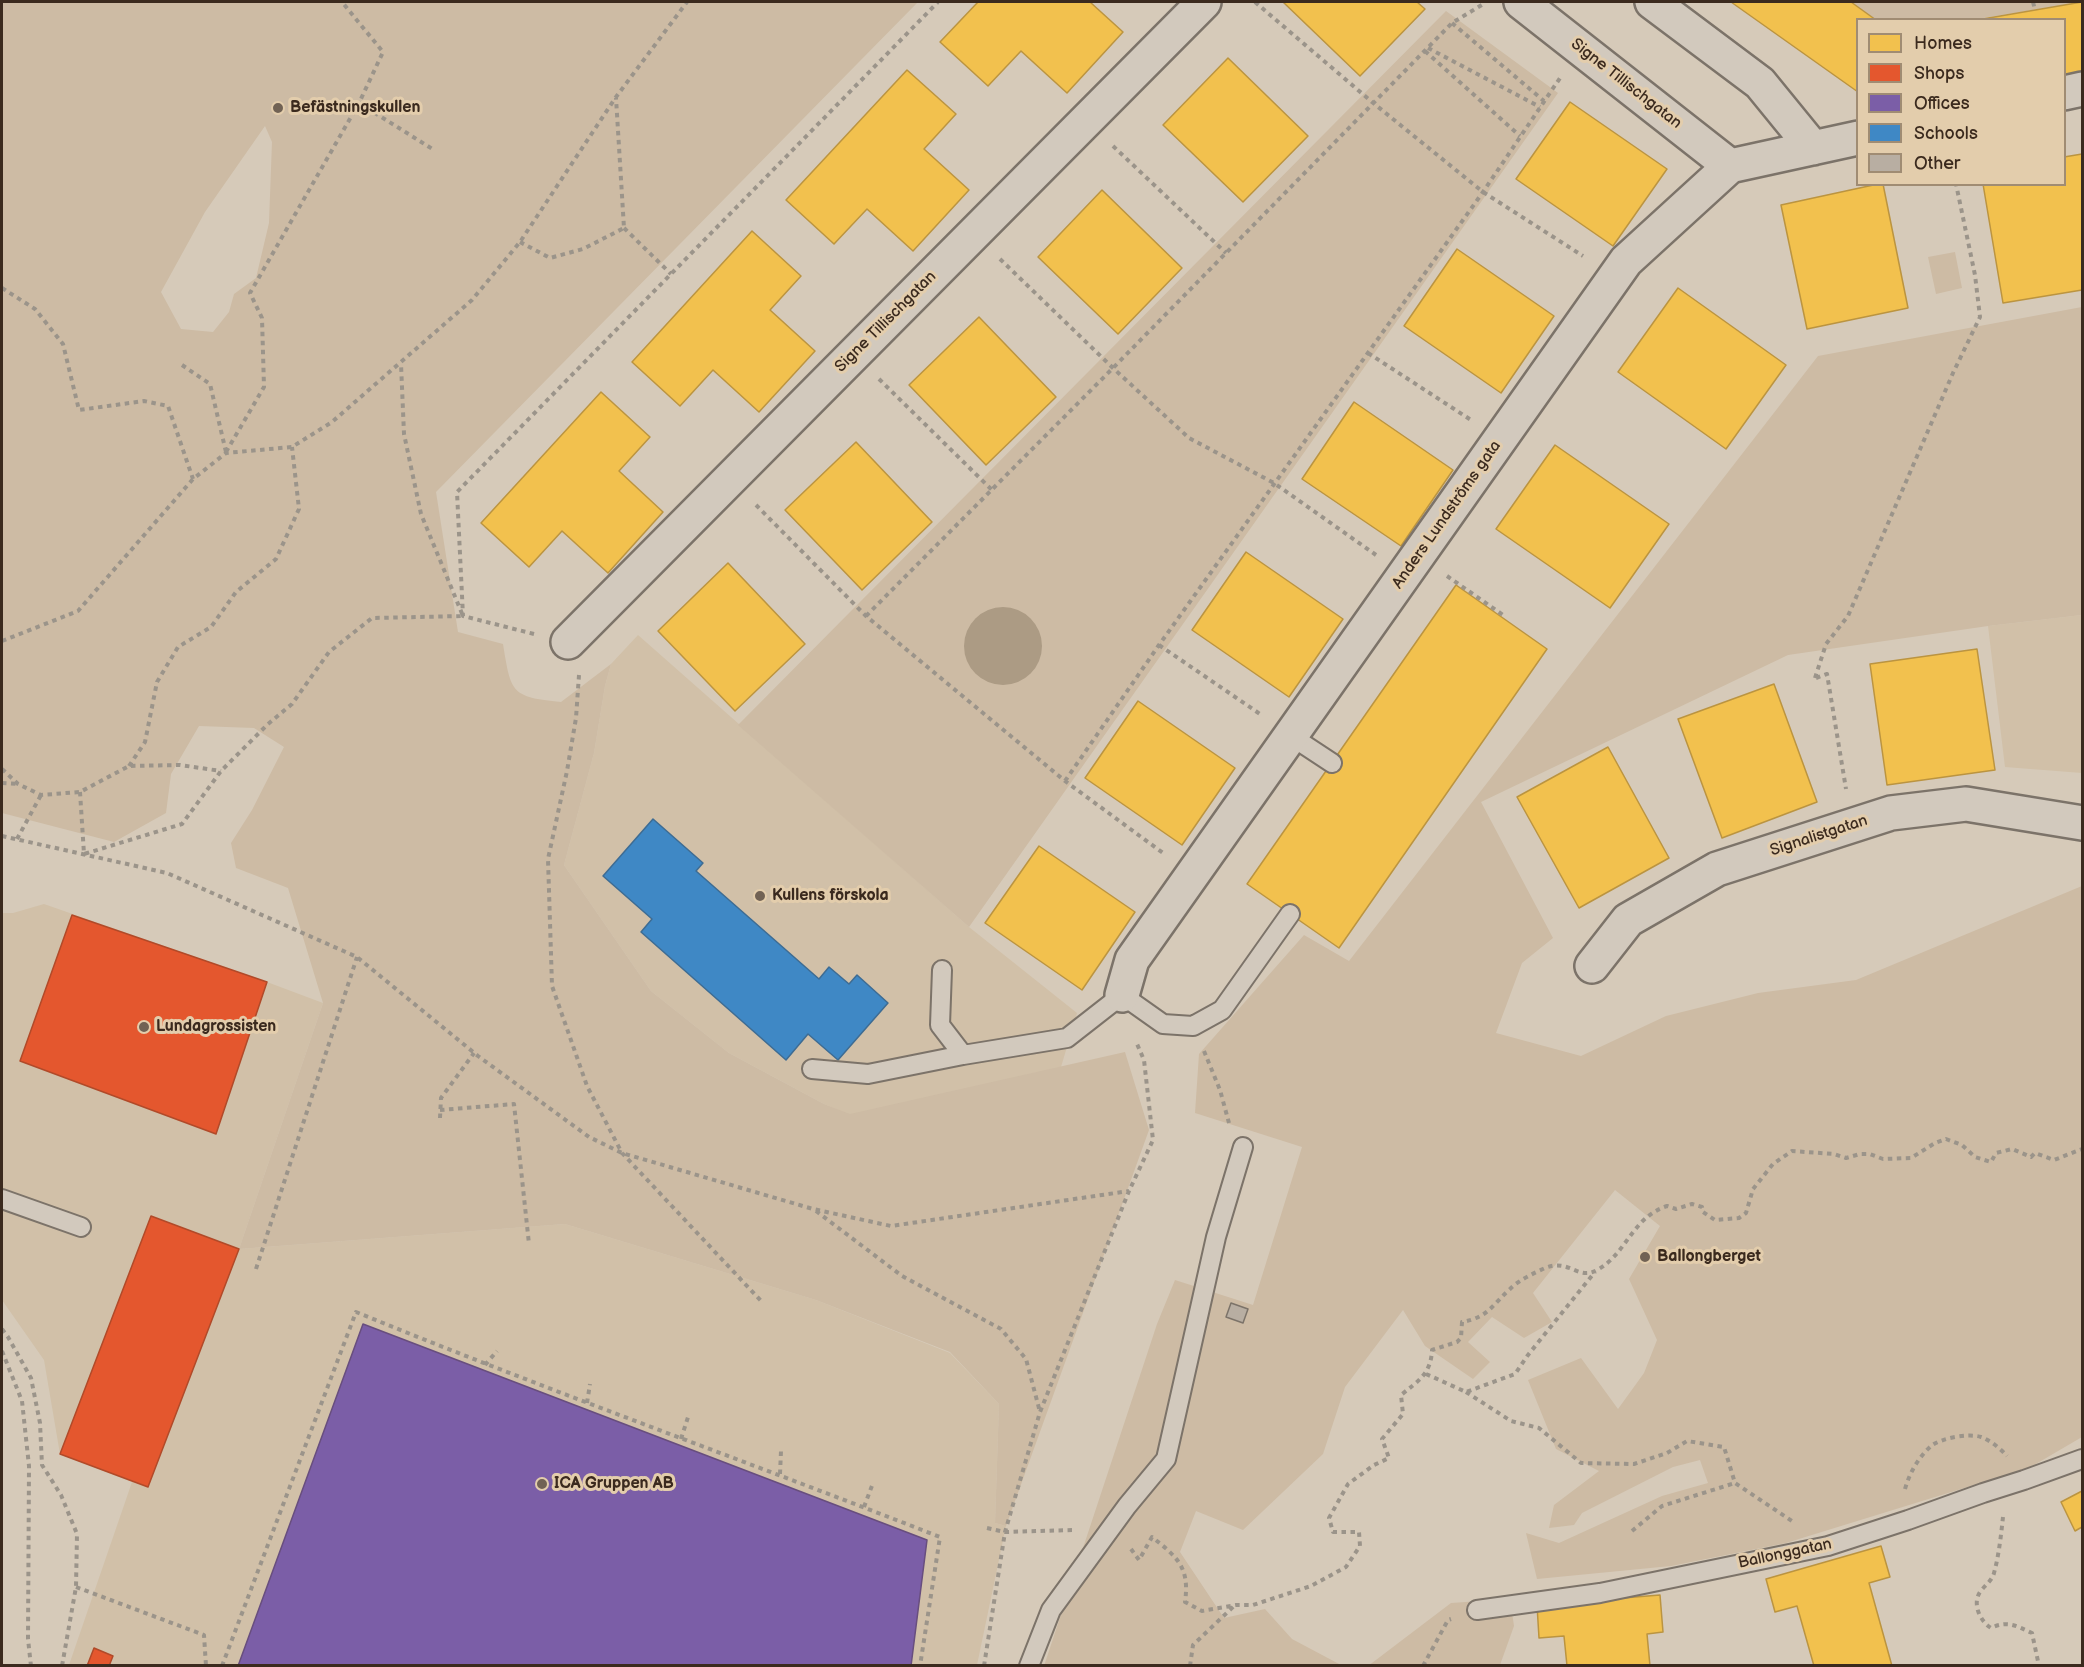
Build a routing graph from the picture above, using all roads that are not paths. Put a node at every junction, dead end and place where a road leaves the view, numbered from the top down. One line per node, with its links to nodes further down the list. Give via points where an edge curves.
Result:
1 (1204, 2): 9 (street, Signe Tillischgatan)
2 (1521, 2): 8 (street, Signe Tillischgatan)
3 (1652, 2): 7 (street, via 1760,83)
4 (2082, 89): 5 (street)
5 (2066, 93)
6 (1856, 138): 7 (street)
7 (1812, 148): 8 (street)
8 (1730, 166): 10 (street, Anders Lundströms gata, via 1626,261)
9 (568, 642)
10 (1279, 727): 11 (lane); 16 (street, Anders Lundströms gata, via 1132,960)
11 (1332, 762)
12 (2082, 823): 14 (street, Signalistgatan, via 1966,804 1891,813 1717,869 1628,920)
13 (1290, 914): 16 (lane, via 1222,1010 1193,1026 1163,1024)
14 (1592, 966)
15 (942, 970): 17 (lane, via 940,1025)
16 (1122, 995): 17 (lane, via 1067,1038)
17 (963, 1055): 18 (lane, via 868,1074)
18 (812, 1069)
19 (1243, 1147): 24 (lane, via 1216,1237 1166,1459 1051,1610)
20 (2, 1199): 21 (lane)
21 (81, 1227)
22 (2082, 1459): 23 (lane, Ballonggatan, via 1828,1546 1600,1593)
23 (1477, 1610)
24 (1029, 1665)

